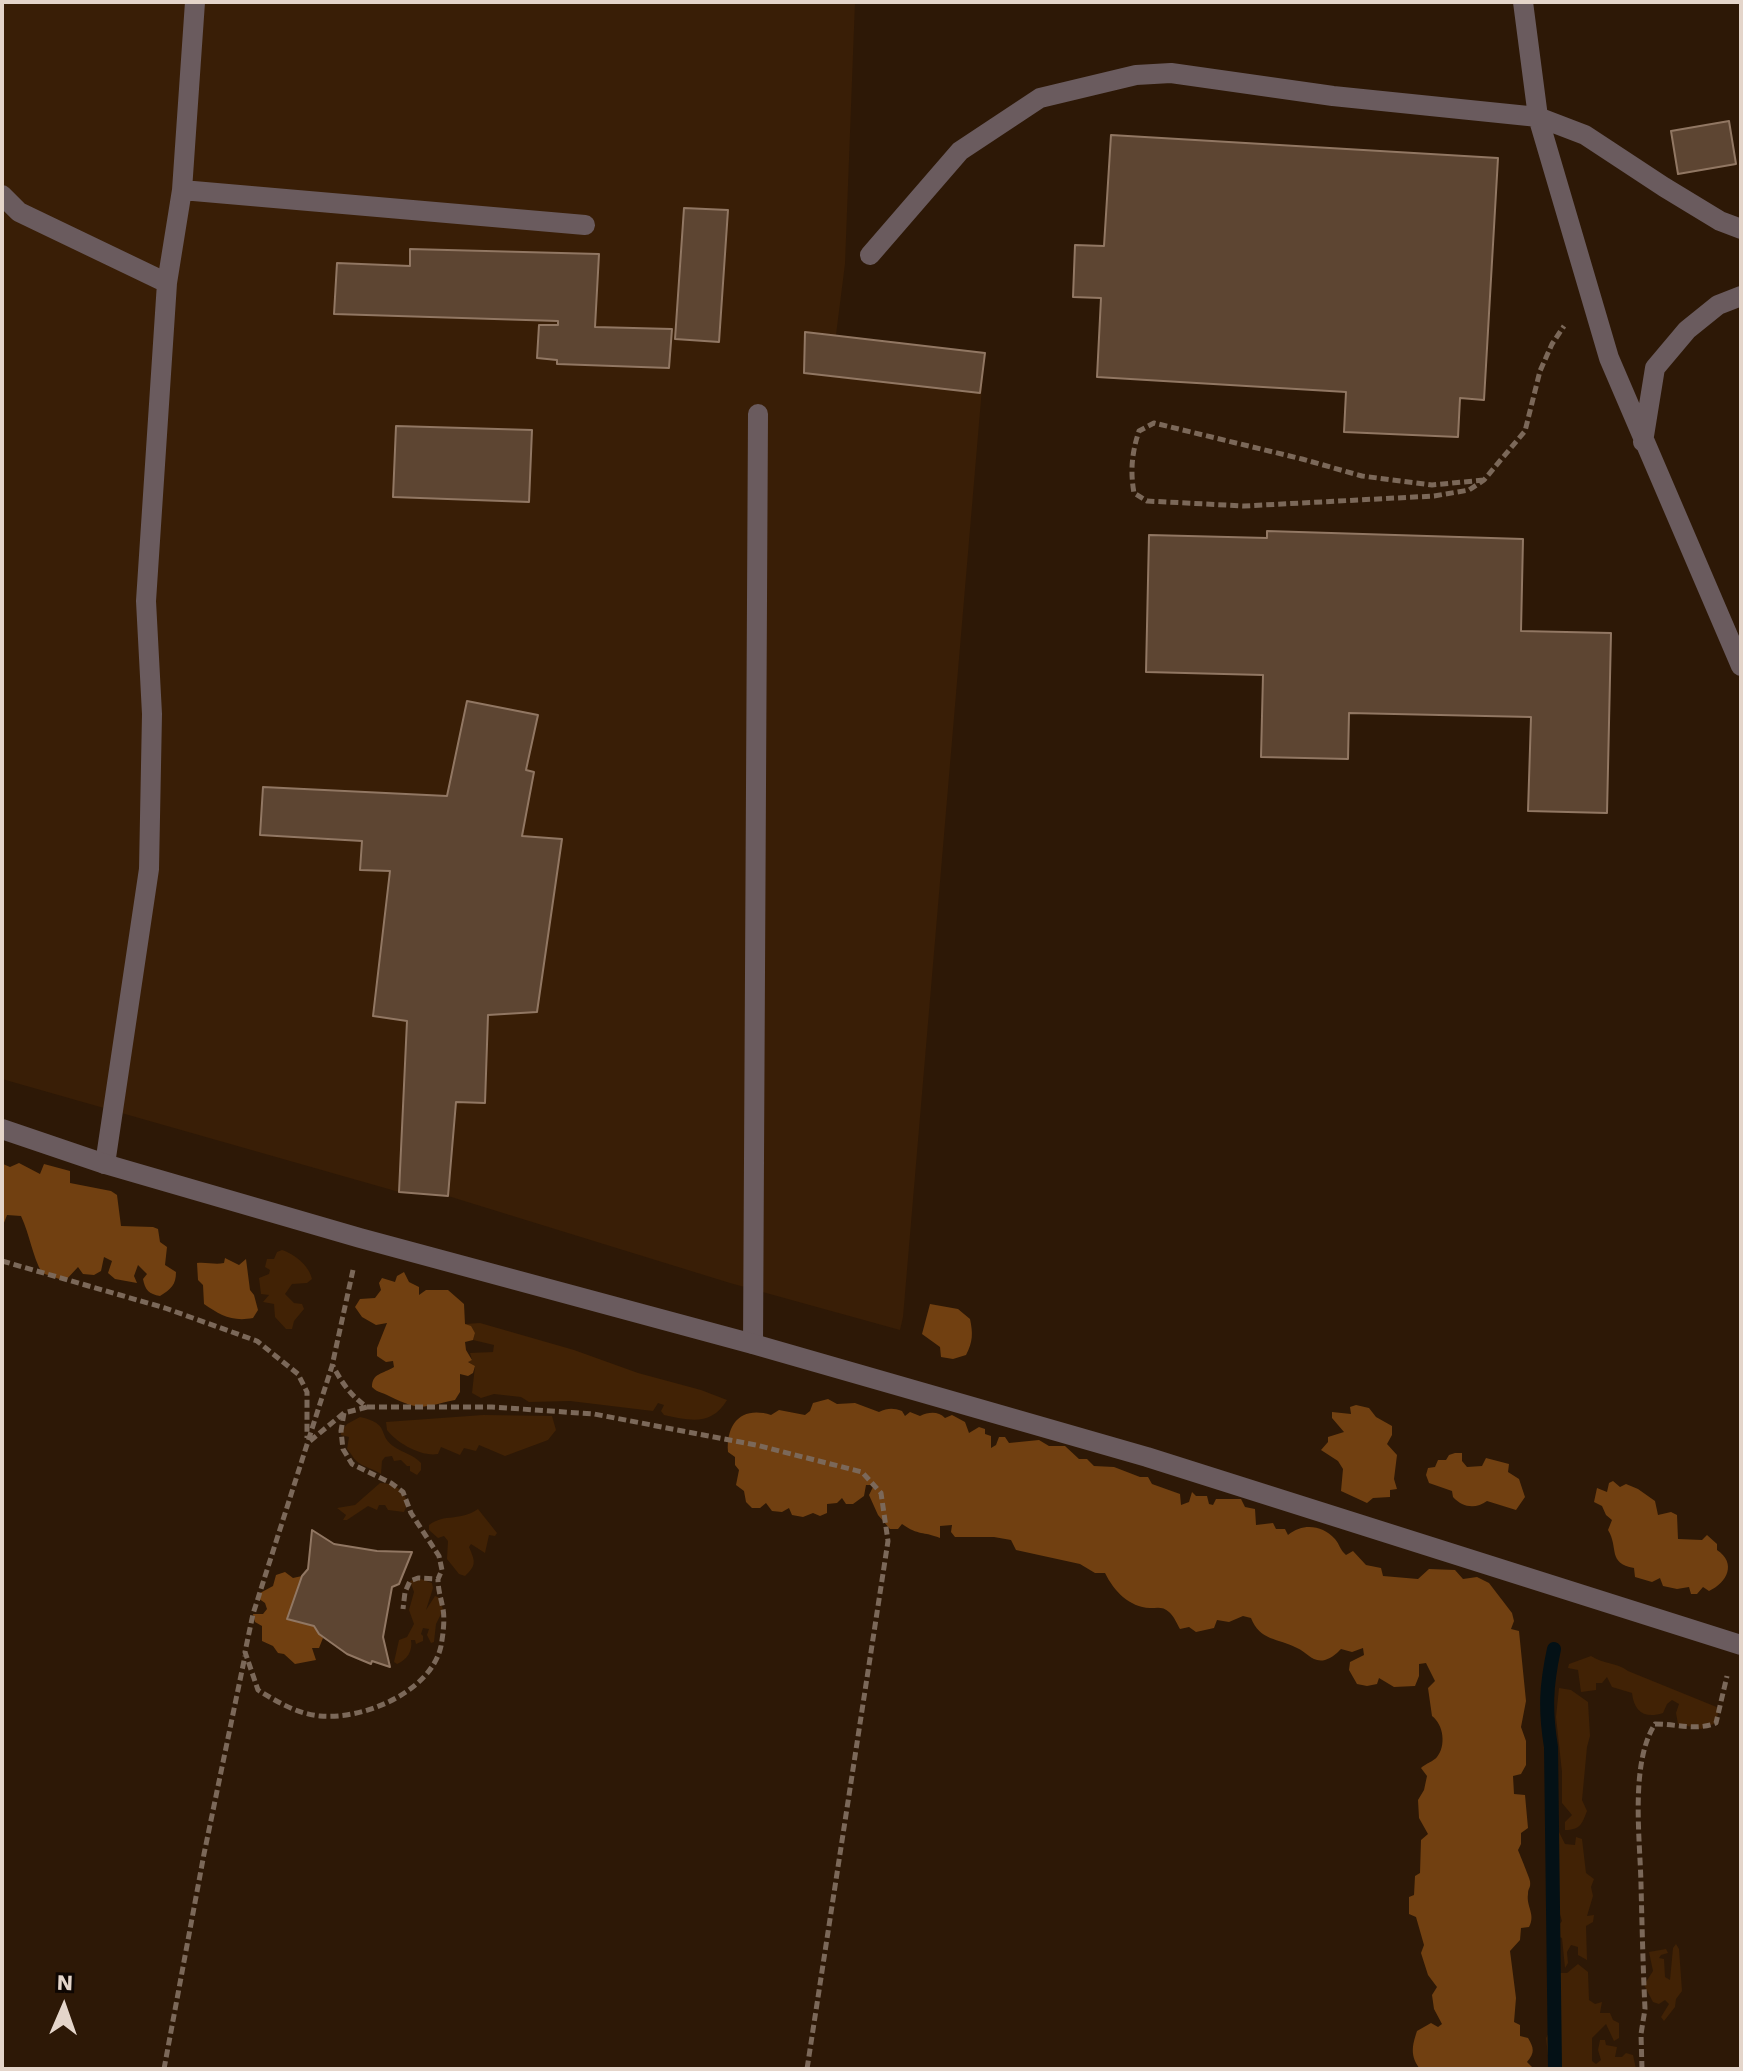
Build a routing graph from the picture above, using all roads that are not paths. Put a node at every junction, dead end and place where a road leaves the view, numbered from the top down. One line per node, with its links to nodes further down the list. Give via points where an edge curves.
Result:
1 (195, 2): 4 (street)
2 (1523, 2): 3 (street)
3 (1538, 117): 7 (street, via 1585,135); 8 (street, via 1171,73 1136,75 1040,98 960,151); 12 (street, via 1609,358)
4 (182, 190): 6 (street); 9 (street)
5 (2, 195): 9 (street, via 19,212)
6 (585, 225)
7 (1741, 229)
8 (870, 255)
9 (167, 283): 15 (street, via 146,601 152,714 149,869)
10 (1741, 296): 12 (street, via 1718,305 1687,330 1655,368)
11 (758, 414): 16 (street)
12 (1643, 442): 13 (street)
13 (1741, 666)
14 (2, 1129): 15 (street)
15 (105, 1164): 16 (street)
16 (753, 1344): 17 (street, via 1147,1457)
17 (1738, 1644)

